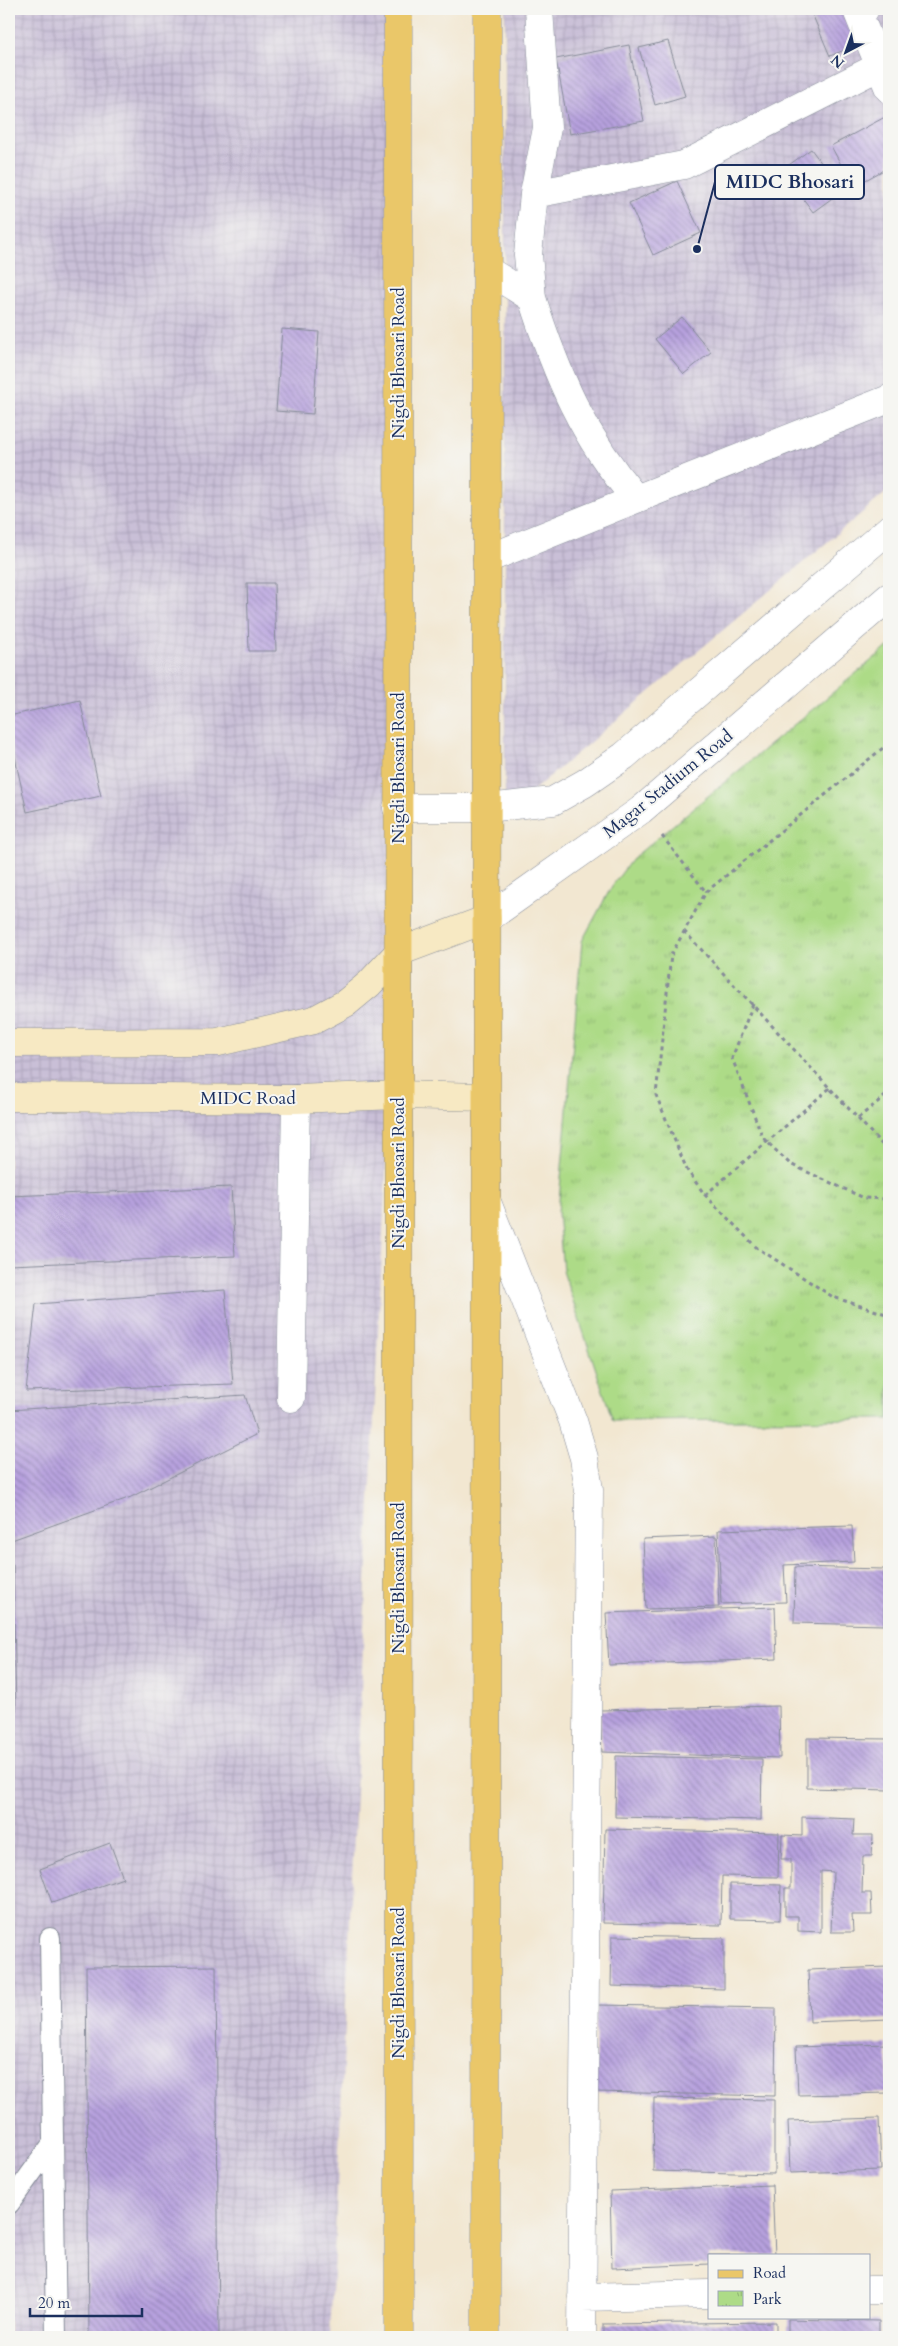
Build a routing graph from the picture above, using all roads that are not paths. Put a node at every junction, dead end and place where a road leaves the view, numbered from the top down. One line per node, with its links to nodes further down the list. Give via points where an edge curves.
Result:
1 (398, 9): 14 (main road, Nigdi Bhosari Road)
2 (487, 9): 7 (main road)
3 (539, 9): 6 (street, via 547,128)
4 (860, 10): 5 (street)
5 (885, 78): 6 (street, via 684,165)
6 (534, 194): 8 (street, via 528,255)
7 (487, 270): 8 (street); 12 (main road)
8 (532, 298): 10 (street, via 550,352 582,424)
9 (889, 399): 10 (street)
10 (636, 500): 12 (street)
11 (889, 529): 15 (street, via 624,756 553,801)
12 (487, 559): 15 (main road)
13 (889, 597): 16 (street, Magar Stadium Road, via 642,810)
14 (397, 808): 15 (street); 17 (main road, Nigdi Bhosari Road)
15 (487, 808): 16 (main road)
16 (486, 919): 17 (main road, Magar Stadium Road); 21 (main road)
17 (399, 952): 18 (main road, via 346,1003 314,1020 269,1032 218,1042); 19 (main road, Nigdi Bhosari Road)
18 (9, 1042)
19 (398, 1095): 21 (main road, MIDC Road); 22 (main road, MIDC Road); 33 (main road, Nigdi Bhosari Road)
20 (9, 1097): 22 (main road, MIDC Road)
21 (486, 1097): 23 (main road)
22 (296, 1099): 24 (street)
23 (487, 1202): 31 (street, via 573,1421 589,1490); 34 (main road)
24 (291, 1398)
25 (50, 1938): 26 (lane)
26 (53, 2143): 27 (lane); 32 (lane)
27 (9, 2204)
28 (870, 2290): 29 (street)
29 (889, 2290)
30 (708, 2294): 31 (street)
31 (582, 2297): 35 (street)
32 (56, 2337)
33 (398, 2337)
34 (486, 2337)
35 (582, 2337)

